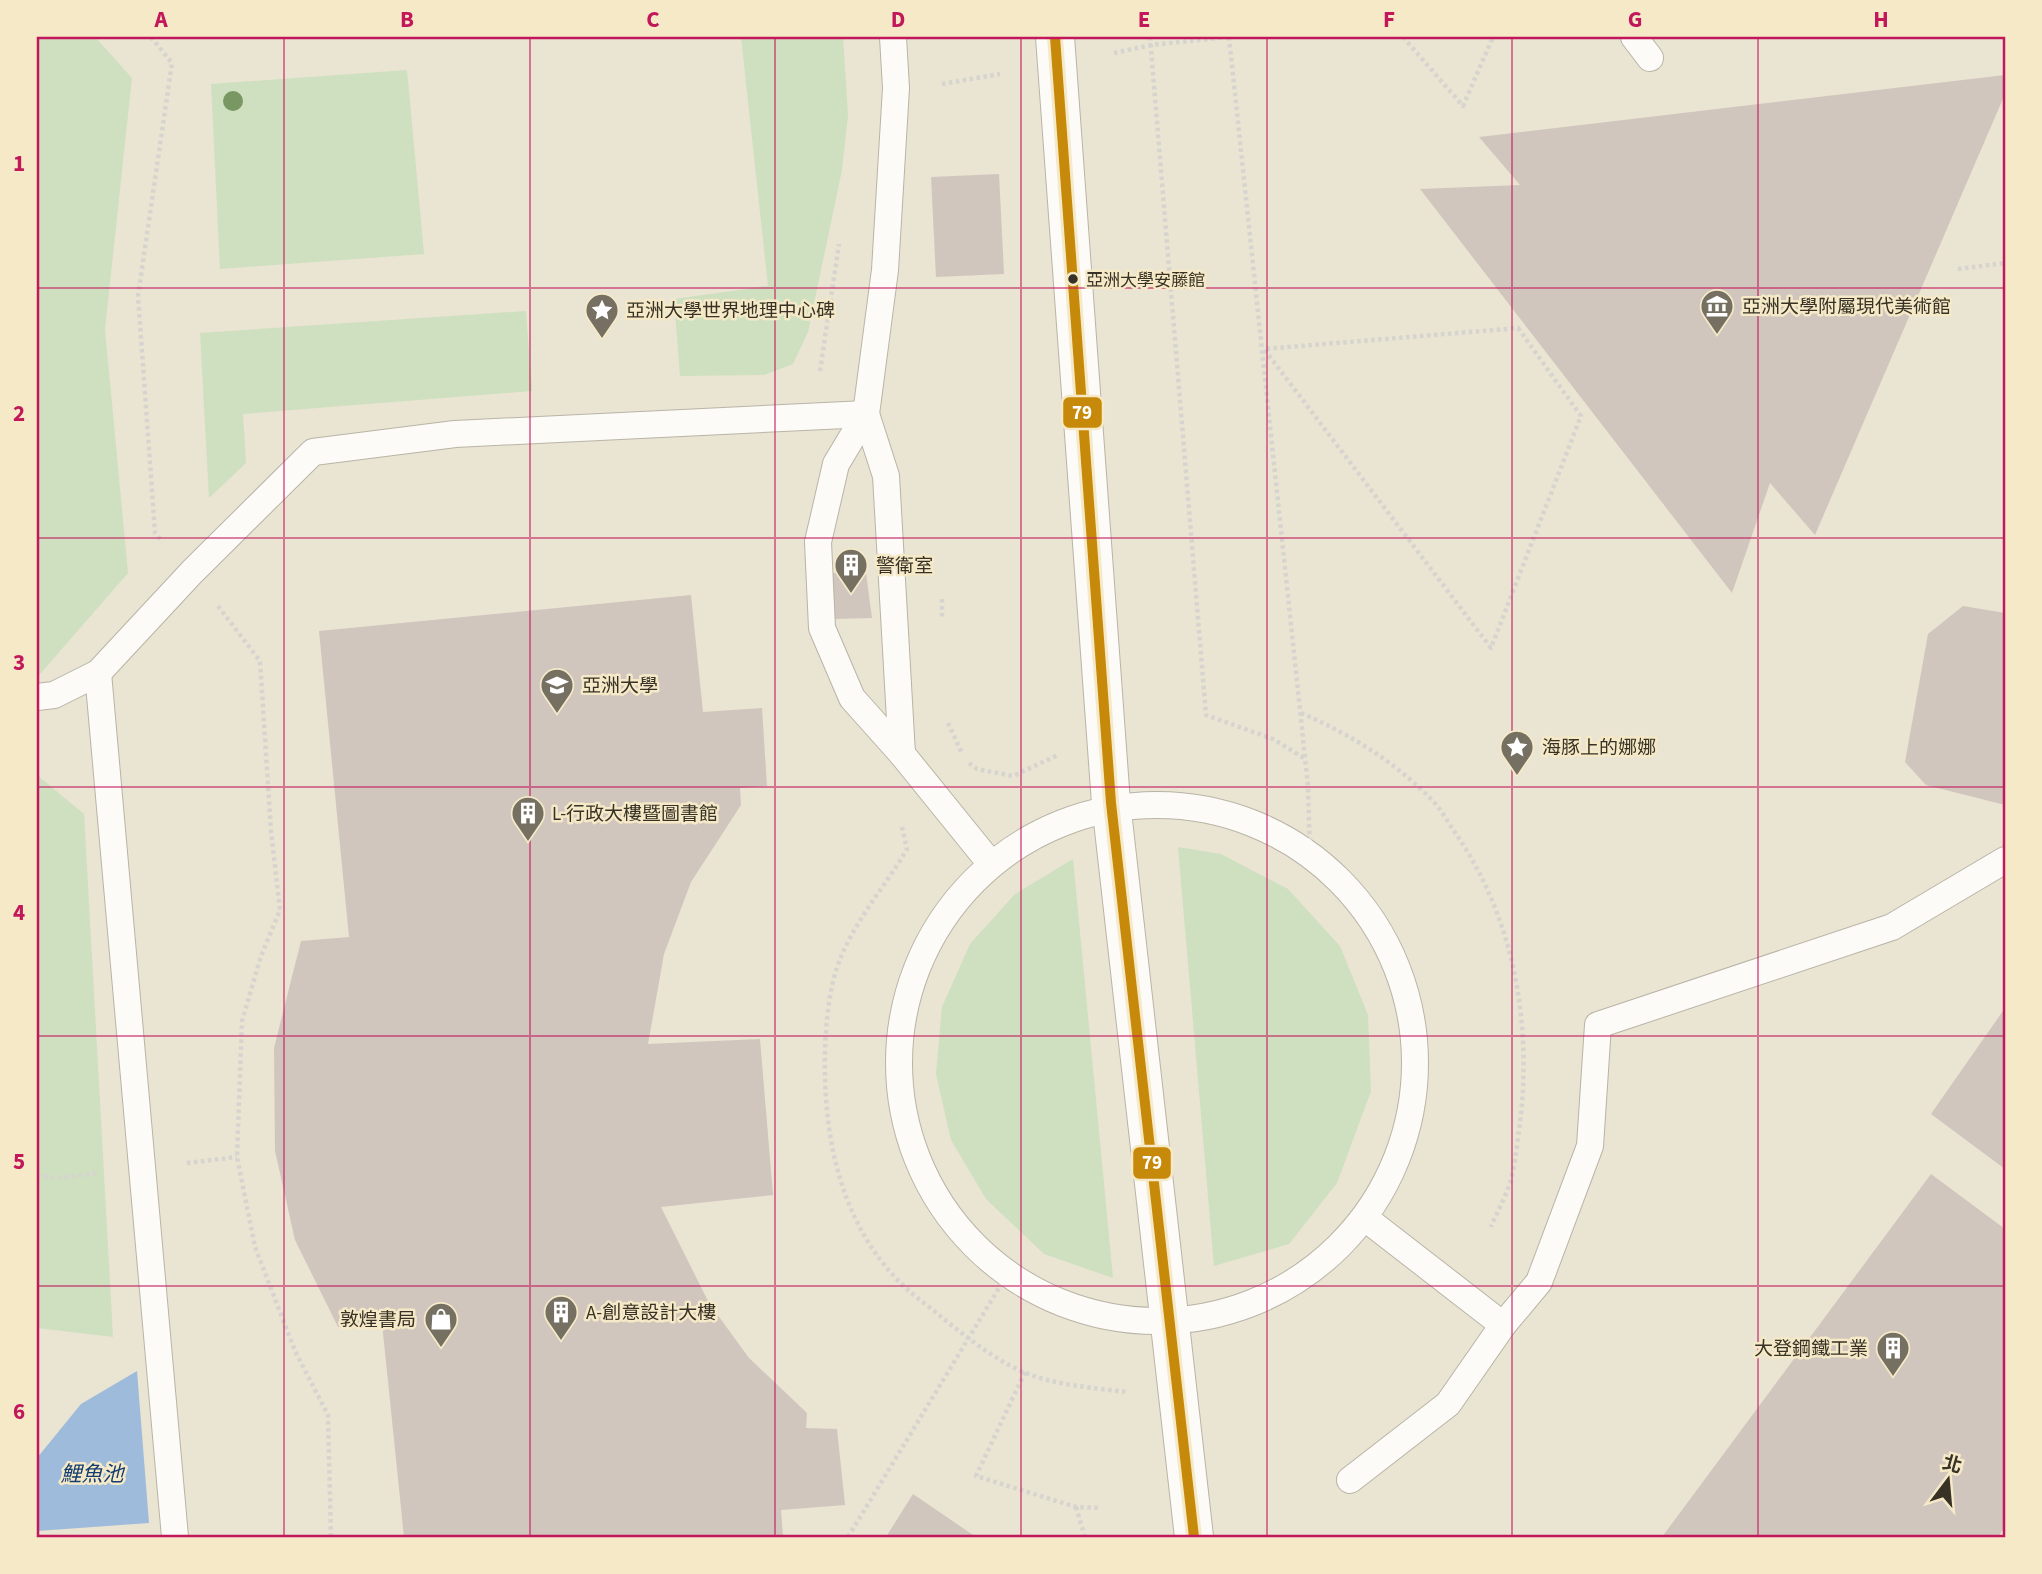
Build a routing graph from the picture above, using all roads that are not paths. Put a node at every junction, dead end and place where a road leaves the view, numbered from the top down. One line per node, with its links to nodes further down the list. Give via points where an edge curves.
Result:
1 (893, 37): 5 (lane, via 896,88 884,270)
2 (1055, 37): 9 (street)
3 (1634, 37): 4 (lane)
4 (1650, 58)
5 (866, 414): 6 (lane, via 455,434 313,452); 8 (lane, via 887,476); 8 (lane, via 836,464 818,542 822,628 852,698)
6 (98, 673): 7 (lane, via 54,695); 16 (lane)
7 (37, 697)
8 (902, 754): 11 (lane)
9 (1111, 803): 11 (lane, via 1040,833); 12 (lane, via 1222,814 1268,831 1310,855 1344,885 1378,930 1408,1003 1416,1048 1414,1093 1406,1137 1389,1180); 13 (street)
10 (2005, 860): 14 (lane, via 1892,928 1598,1024 1590,1146 1539,1282)
11 (991, 864): 13 (lane, via 933,932 913,977 901,1026 898,1077 906,1127 923,1174 950,1218 984,1255 1025,1285 1070,1307 1120,1319)
12 (1365, 1218): 13 (lane, via 1327,1259 1279,1291 1226,1312); 14 (lane)
13 (1170, 1321): 17 (street)
14 (1503, 1325): 15 (lane, via 1448,1404)
15 (1350, 1480)
16 (175, 1537)
17 (1194, 1537)

